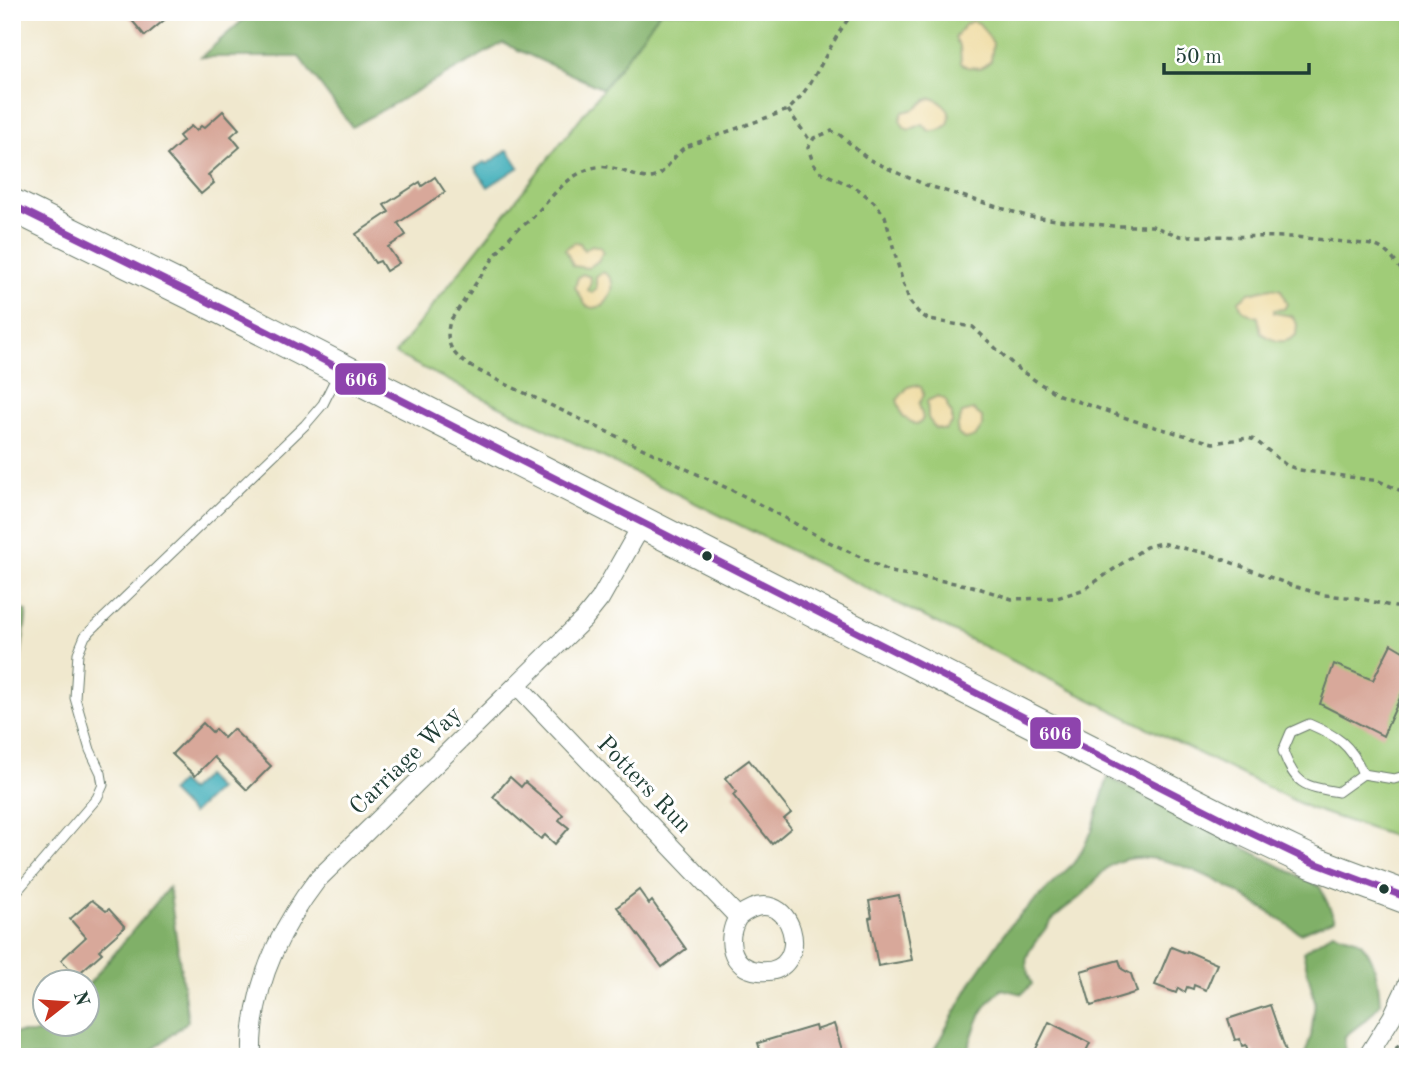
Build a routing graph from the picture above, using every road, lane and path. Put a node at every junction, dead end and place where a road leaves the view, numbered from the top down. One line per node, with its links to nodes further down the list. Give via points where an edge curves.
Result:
1 (854, 12): 2 (path, via 800,99)
2 (788, 110): 3 (path); 9 (path, via 685,147 655,177 608,166 567,180 511,235 450,321 447,333 454,353 497,380 722,485 891,572 972,586 1012,599 1057,598 1085,589 1146,547 1161,543 1209,554 1324,595)
3 (811, 142): 5 (path, via 832,131 868,159 900,174 1010,212 1092,224 1152,226 1180,236 1296,237 1373,245 1388,253); 7 (path, via 808,148 814,165 858,188 885,216 910,302 929,320 973,327 1017,368 1073,400 1213,443 1255,440 1299,470 1379,481)
4 (12, 205): 6 (highway)
5 (1408, 278)
6 (340, 369): 8 (highway); 13 (lane, via 323,404 305,425 85,636 78,653 75,698 103,786 97,799)
7 (1408, 494)
8 (643, 523): 10 (street, Carriage Way, via 600,599); 14 (highway, via 1249,832 1312,862)
9 (1408, 607)
10 (517, 685): 15 (street, Potters Run); 18 (street, Carriage Way, via 317,880 297,907 264,978)
11 (1363, 774): 11 (lane, via 1356,755 1335,735 1309,724 1291,733 1283,751 1290,770 1307,787 1338,792); 12 (lane, via 1394,779)
12 (1408, 775)
13 (12, 897)
14 (1408, 898)
15 (738, 917)
16 (1408, 983): 19 (street)
17 (1408, 1031): 20 (path)
18 (252, 1057)
19 (1367, 1057)
20 (1390, 1057)

